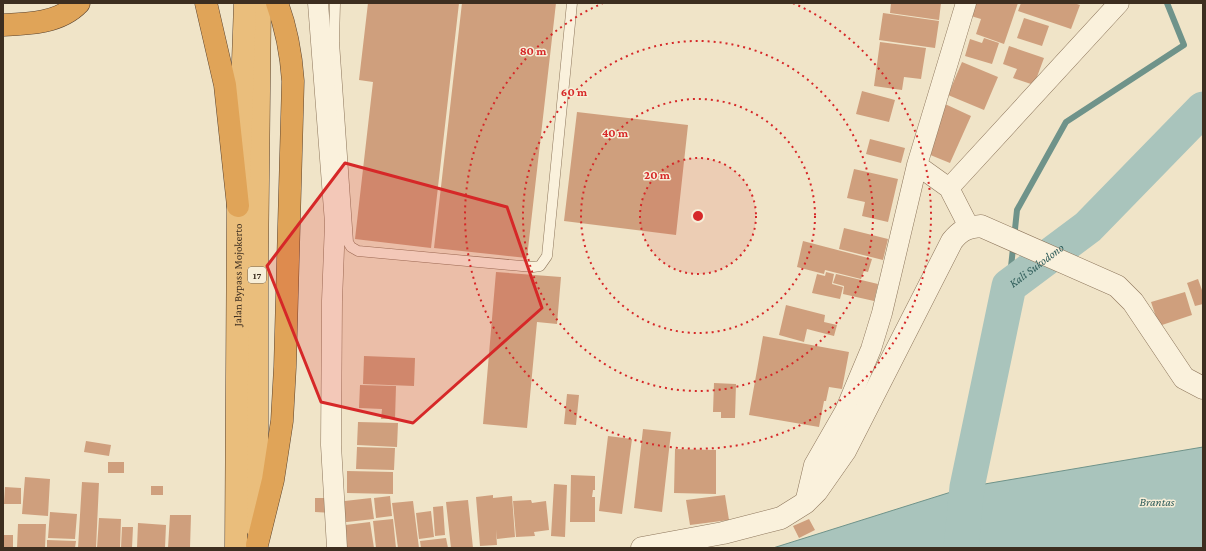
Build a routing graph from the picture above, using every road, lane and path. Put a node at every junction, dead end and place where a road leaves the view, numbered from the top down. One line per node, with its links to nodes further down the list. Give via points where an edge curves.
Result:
1 (79, 3): 11 (highway, via 72,10 37,23)
2 (206, 3): 14 (highway, via 225,85)
3 (245, 3): 14 (highway, Jalan Bypass Mojokerto / 17)
4 (260, 3): 18 (highway, Jalan Bypass Mojokerto / 17)
5 (277, 3): 18 (highway, via 291,51 293,81 286,367 274,480)
6 (318, 3): 20 (street, via 335,223 331,445)
7 (335, 3): 8 (lane, via 335,50 348,242 351,247 358,251 533,267 540,266 547,256)
8 (572, 3)
9 (966, 3): 12 (street)
10 (1119, 3): 13 (street)
11 (3, 25)
12 (917, 165): 13 (street); 17 (street, via 871,349 845,411 814,465)
13 (949, 188): 15 (street)
14 (238, 206): 19 (highway, Jalan Bypass Mojokerto / 17)
15 (969, 227): 16 (street, via 980,226 1117,286 1144,318 1184,378); 17 (street, via 959,232 952,241 845,450 817,491)
16 (1203, 388)
17 (805, 503): 21 (street, via 781,518 723,533)
18 (257, 547)
19 (236, 548)
20 (337, 548)
21 (642, 548)

